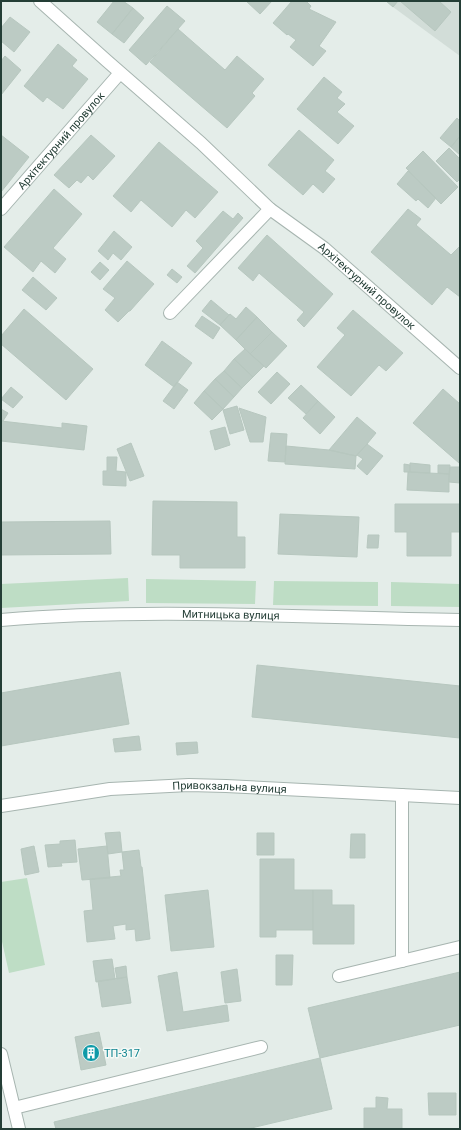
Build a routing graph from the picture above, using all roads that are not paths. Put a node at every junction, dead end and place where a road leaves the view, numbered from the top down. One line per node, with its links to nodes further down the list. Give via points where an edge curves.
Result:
1 (40, 1): 2 (street, Архітектурний провулок)
2 (120, 73): 3 (street, Архітектурний провулок); 4 (street, Архітектурний провулок, via 201,143)
3 (1, 208)
4 (270, 209): 5 (street); 6 (street, Архітектурний провулок, via 324,248)
5 (170, 313)
6 (460, 368)
7 (1, 620): 8 (street, Митницька вулиця, via 137,614)
8 (460, 620)
9 (402, 795): 10 (street, Привокзальна вулиця); 11 (street, Привокзальна вулиця, via 226,786 165,786 102,790); 13 (street)
10 (460, 798)
11 (1, 806)
12 (460, 947): 13 (street)
13 (402, 961): 14 (street)
14 (340, 976)
15 (261, 1047): 17 (street)
16 (1, 1054): 17 (street)
17 (14, 1108): 18 (street)
18 (19, 1129)

